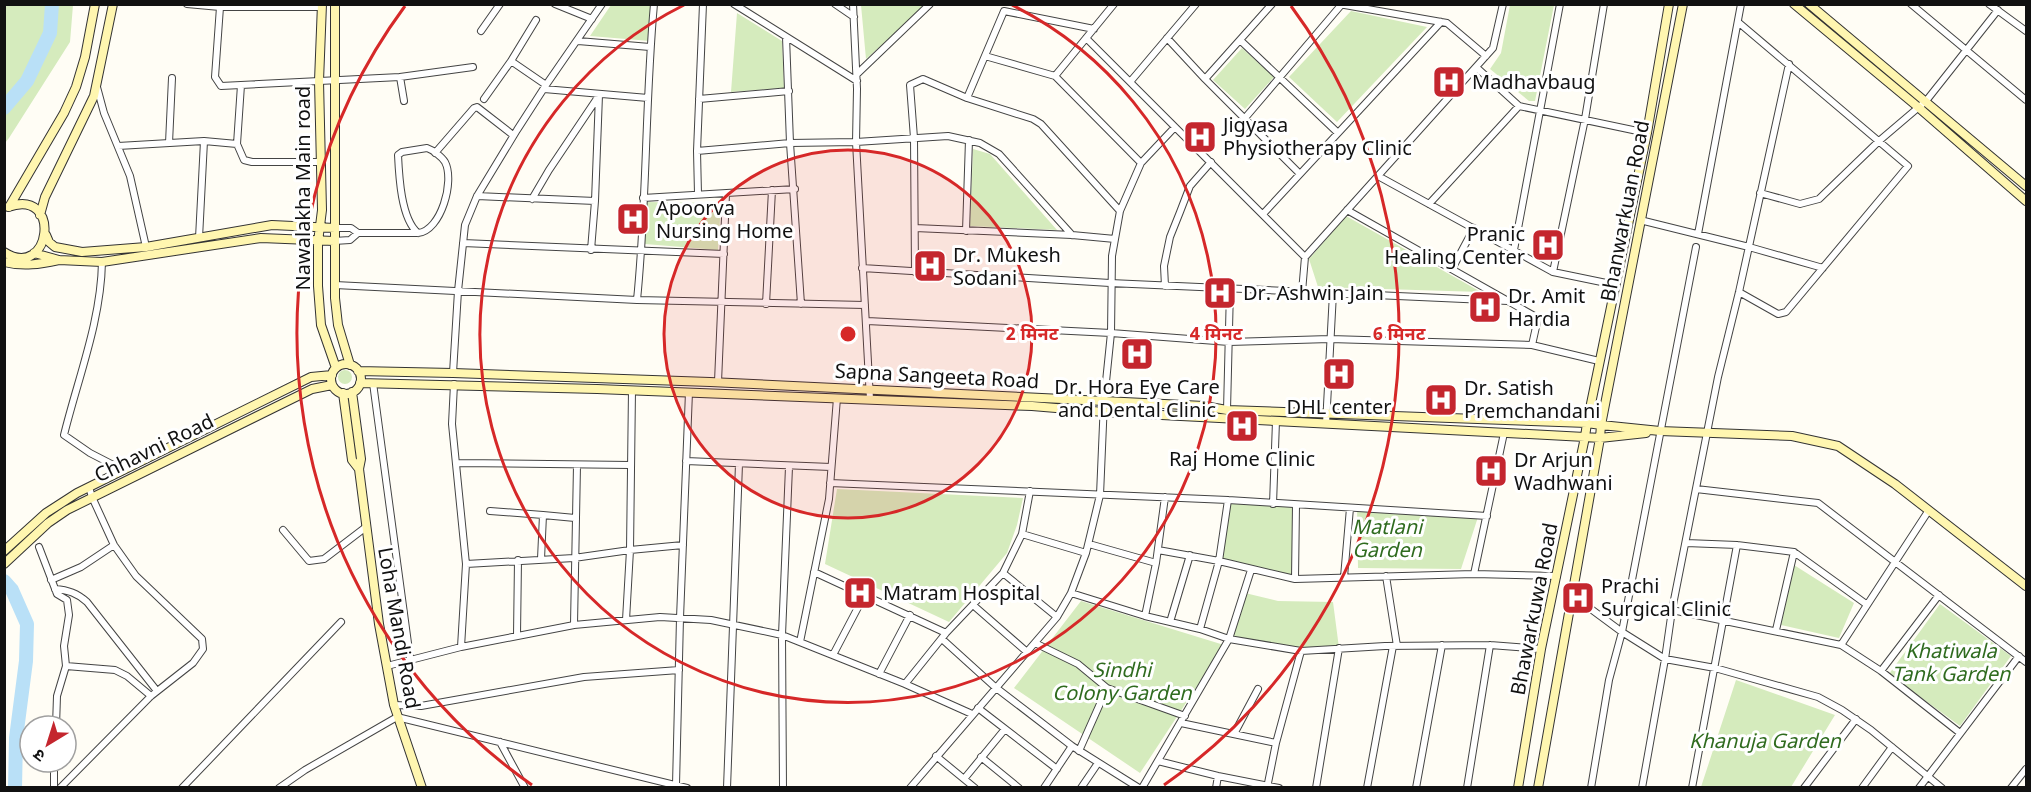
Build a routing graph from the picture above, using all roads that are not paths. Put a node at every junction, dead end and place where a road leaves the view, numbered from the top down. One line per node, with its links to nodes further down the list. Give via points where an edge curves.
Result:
1 (95, 4): 110 (main road, via 76,87)
2 (113, 4): 61 (main road)
3 (188, 4): 28 (street)
4 (335, 4): 58 (main road, Nawalakha Main road)
5 (500, 4): 37 (street)
6 (555, 4): 32 (street)
7 (602, 4): 32 (street)
8 (654, 4): 44 (street)
9 (703, 4): 69 (street)
10 (734, 4): 39 (street)
11 (835, 4): 31 (street)
12 (854, 4): 31 (street)
13 (930, 4): 54 (street)
14 (1114, 4): 36 (street)
15 (1196, 4): 41 (street)
16 (1272, 4): 42 (street)
17 (1503, 4): 47 (street, via 1493,48)
18 (1560, 4): 75 (street)
19 (1604, 4): 77 (street)
20 (1669, 4): 80 (main road, Bhanwarkuan Road)
21 (1683, 4): 115 (main road, Bhanwarkuan Road)
22 (1741, 4): 35 (street)
23 (1794, 4): 74 (main road)
24 (1809, 4): 72 (main road)
25 (1911, 4): 45 (street)
26 (1989, 4): 30 (street)
27 (1341, 5): 34 (street); 56 (street)
28 (225, 6): 29 (street); 62 (street, via 215,77 221,86)
29 (322, 6): 59 (main road, Nawalakha Main road)
30 (1998, 10): 38 (street); 45 (street)
31 (854, 17): 54 (street)
32 (592, 19): 43 (street)
33 (536, 20): 48 (street)
34 (1441, 22): 47 (street); 79 (street)
35 (1738, 22): 49 (street); 123 (street)
36 (1094, 29): 40 (street); 46 (street, via 1004,11)
37 (481, 31)
38 (2026, 31)
39 (786, 37): 54 (street); 64 (street)
40 (1086, 38): 52 (street); 60 (street)
41 (1167, 38): 57 (street); 60 (street)
42 (1240, 40): 56 (street); 57 (street)
43 (578, 41): 44 (street); 63 (street)
44 (650, 47): 66 (street)
45 (1966, 51): 70 (street); 72 (street)
46 (985, 56): 52 (street); 67 (street)
47 (1486, 56): 51 (street)
48 (511, 61): 63 (street); 68 (street)
49 (1789, 64): 85 (street); 101 (street)
50 (473, 67): 53 (street)
51 (1476, 68): 73 (street); 97 (street)
52 (1055, 76): 95 (street)
53 (400, 77): 58 (street); 71 (street)
54 (857, 77): 86 (street)
55 (172, 78): 87 (street)
56 (1280, 78): 76 (street); 79 (street)
57 (1204, 79): 76 (street)
58 (336, 80): 59 (street); 117 (main road, Nawalakha Main road)
59 (319, 81): 62 (street); 93 (main road, Nawalakha Main road)
60 (1130, 82): 78 (street)
61 (96, 84): 90 (street); 113 (main road)
62 (241, 85): 89 (street)
63 (545, 87): 65 (street); 81 (street)
64 (789, 91): 69 (street); 88 (street)
65 (599, 95): 66 (street); 106 (street); 107 (street)
66 (648, 98): 105 (street)
67 (967, 98): 82 (street, via 923,79 910,85); 112 (street, via 1041,124)
68 (484, 99)
69 (699, 99): 91 (street)
70 (2026, 100)
71 (404, 101)
72 (1926, 101): 74 (street); 98 (main road)
73 (1519, 106): 75 (street); 109 (street)
74 (1918, 107): 85 (street); 108 (main road)
75 (1540, 110): 77 (street); 136 (street)
76 (1245, 118): 96 (street)
77 (1585, 119): 80 (street); 148 (street)
78 (1175, 127): 94 (street); 95 (street)
79 (1338, 133): 96 (street)
80 (1647, 133): 151 (main road, Bhanwarkuan Road)
81 (513, 135): 92 (street, via 480,108 474,108); 104 (street)
82 (914, 138): 83 (street, via 948,136); 86 (street); 118 (street)
83 (969, 140): 120 (street); 125 (street, via 999,153)
84 (204, 141): 87 (street); 89 (street); 126 (street)
85 (1879, 141): 101 (street, via 1819,200 1800,204); 144 (street, via 1908,166)
86 (856, 142): 88 (street); 145 (street)
87 (169, 143): 90 (street)
88 (790, 143): 91 (street); 99 (street)
89 (237, 144): 93 (street, via 248,162)
90 (118, 146): 131 (street, via 130,176)
91 (696, 151): 102 (street)
92 (435, 153): 122 (street, via 446,164 448,192 430,228); 122 (street, via 421,148 398,155 404,206 410,225)
93 (322, 162): 116 (main road, Nawalakha Main road)
94 (1211, 162): 114 (street); 152 (street, via 1190,186 1170,237 1164,266)
95 (1141, 163): 112 (street)
96 (1300, 174): 114 (street)
97 (1378, 176): 109 (street); 111 (street)
98 (2026, 186)
99 (795, 189): 100 (street); 162 (street)
100 (772, 190): 103 (street); 161 (street)
101 (1760, 193): 133 (street)
102 (698, 194): 103 (street); 105 (street)
103 (726, 194): 139 (street)
104 (477, 196): 106 (street); 130 (street, via 465,225)
105 (643, 198): 135 (street)
106 (532, 199): 107 (street)
107 (595, 201): 134 (street)
108 (2026, 201)
109 (1429, 204): 119 (street)
110 (7, 208): 113 (main road, via 29,206)
111 (1347, 210): 140 (street); 146 (street)
112 (1120, 211): 127 (street)
113 (40, 214): 124 (main road)
114 (1263, 214): 140 (street)
115 (1640, 220): 123 (street); 191 (main road, Bhanwarkuan Road)
116 (319, 228): 117 (main road); 126 (main road, via 272,225); 129 (main road, Nawalakha Main road)
117 (335, 228): 121 (street, via 351,228); 128 (main road, Nawalakha Main road)
118 (915, 228): 120 (street); 147 (street)
119 (1474, 228): 136 (street); 146 (street)
120 (966, 231): 125 (street)
121 (358, 233): 122 (street); 128 (street, via 350,240)
122 (418, 233)
123 (1698, 234): 133 (street)
124 (46, 235): 131 (main road, via 55,247 70,251); 138 (main road)
125 (1072, 235): 127 (street)
126 (199, 237): 131 (main road)
127 (1115, 239): 149 (street)
128 (334, 241): 129 (main road); 150 (main road, Nawalakha Main road)
129 (318, 242): 143 (main road, via 261,238); 172 (main road, Nawalakha Main road, via 321,325)
130 (464, 243): 134 (street); 154 (street)
131 (146, 247)
132 (1696, 247): 192 (street)
133 (1749, 247): 144 (street); 156 (street)
134 (591, 249): 135 (street)
135 (642, 250): 139 (street); 158 (street)
136 (1514, 250): 148 (street)
137 (4, 252): 138 (main road, via 17,257)
138 (34, 253): 141 (main road)
139 (724, 254): 160 (street)
140 (1305, 257): 155 (street)
141 (59, 260): 142 (main road, via 33,265); 143 (main road)
142 (4, 262)
143 (102, 262): 204 (street, via 94,326 64,435)
144 (1823, 267): 156 (street, via 1782,314)
145 (862, 268): 147 (street); 163 (street)
146 (1452, 269): 159 (street)
147 (915, 272): 149 (street)
148 (1553, 272): 151 (street)
149 (1110, 283): 152 (street); 165 (street)
150 (335, 285): 154 (street); 170 (main road, Nawalakha Main road, via 338,325)
151 (1616, 285): 169 (main road, Bhanwarkuan Road)
152 (1165, 286): 153 (street)
153 (1230, 289): 155 (street); 167 (street)
154 (458, 291): 158 (street); 173 (street)
155 (1302, 292): 157 (street)
156 (1739, 292): 193 (street)
157 (1333, 293): 159 (street); 166 (street)
158 (637, 300): 160 (street)
159 (1508, 301): 168 (street, via 1538,318)
160 (722, 302): 161 (street); 175 (street)
161 (766, 304): 162 (street)
162 (801, 304): 163 (street)
163 (865, 304): 164 (street)
164 (867, 321): 165 (street); 182 (street)
165 (1111, 333): 167 (street); 184 (street)
166 (1330, 339): 167 (street); 168 (street); 187 (street)
167 (1229, 342): 185 (street)
168 (1532, 345): 169 (street)
169 (1599, 361): 189 (main road, Bhanwarkuan Road)
170 (350, 365): 171 (main road); 172 (main road, via 340,366)
171 (358, 371): 173 (main road, Sapna Sangeeta Road); 174 (main road)
172 (334, 372): 178 (main road); 204 (main road, Chhavni Road, via 311,377)
173 (453, 372): 175 (main road, Sapna Sangeeta Road)
174 (360, 382): 176 (main road, Sapna Sangeeta Road); 181 (main road, via 358,388)
175 (718, 382): 182 (main road, Sapna Sangeeta Road)
176 (373, 383): 177 (main road, Sapna Sangeeta Road); 295 (street)
177 (454, 384): 179 (main road, Sapna Sangeeta Road); 198 (street, via 452,424)
178 (332, 385): 181 (main road); 210 (main road, Chhavni Road, via 312,389)
179 (632, 390): 180 (main road, Sapna Sangeeta Road); 201 (street)
180 (689, 392): 183 (main road, Sapna Sangeeta Road); 197 (street)
181 (347, 393): 222 (main road, Loha Mandi Road, via 362,459 359,469)
182 (870, 395): 183 (main road, Sapna Sangeeta Road); 184 (main road, Sapna Sangeeta Road); 186 (main road, Sapna Sangeeta Road)
183 (837, 398): 203 (street)
184 (1104, 401): 185 (main road, Sapna Sangeeta Road); 186 (street)
185 (1227, 410): 187 (main road, Sapna Sangeeta Road)
186 (1104, 412): 188 (main road, Sapna Sangeeta Road); 209 (street)
187 (1326, 414): 189 (main road, Sapna Sangeeta Road); 190 (street)
188 (1276, 421): 190 (main road, Sapna Sangeeta Road); 213 (street)
189 (1587, 423): 191 (main road, Sapna Sangeeta Road); 195 (main road, Bhawarkuwa Road)
190 (1326, 424): 194 (main road, Sapna Sangeeta Road)
191 (1601, 425): 192 (main road, Sapna Sangeeta Road); 196 (main road, Bhanwarkuan Road)
192 (1660, 431): 193 (main road); 196 (main road, Sapna Sangeeta Road); 277 (street)
193 (1707, 432): 207 (street); 216 (main road, via 1792,436 1838,446)
194 (1504, 433): 195 (main road, Sapna Sangeeta Road); 219 (street)
195 (1585, 437): 196 (main road, Sapna Sangeeta Road); 252 (main road, Bhawarkuwa Road)
196 (1600, 438): 259 (main road, Bhawarkuwa Road)
197 (686, 461): 199 (street); 229 (street)
198 (457, 464): 200 (street); 246 (street)
199 (738, 464): 202 (street); 274 (street)
200 (577, 465): 201 (street); 220 (street)
201 (630, 465): 234 (street)
202 (789, 467): 203 (street); 279 (street)
203 (831, 467): 205 (street)
204 (123, 470): 206 (main road, Chhavni Road)
205 (830, 483): 208 (street); 248 (street)
206 (89, 487): 210 (street); 221 (main road, Chhavni Road)
207 (1696, 489): 226 (street); 243 (street, via 1818,503)
208 (1030, 491): 209 (street); 225 (street)
209 (1100, 495): 211 (street); 228 (street)
210 (92, 497): 223 (main road, Chhavni Road); 227 (street)
211 (1164, 497): 212 (street); 235 (street)
212 (1228, 500): 213 (street); 242 (street)
213 (1273, 504): 214 (street)
214 (1296, 505): 215 (street); 254 (street)
215 (1350, 508): 219 (street); 253 (street)
216 (1929, 510): 243 (street); 256 (main road)
217 (490, 511): 218 (street)
218 (543, 514): 220 (street); 240 (street)
219 (1487, 516): 250 (street)
220 (575, 518): 239 (street)
221 (34, 523): 223 (main road); 231 (main road, Chhavni Road)
222 (366, 527): 224 (street, via 316,561 309,561); 299 (main road, Loha Mandi Road)
223 (41, 530): 231 (main road, Chhavni Road)
224 (284, 530)
225 (1022, 534): 237 (street); 249 (street)
226 (1686, 543): 230 (street); 264 (street)
227 (114, 544): 255 (street, via 81,567); 308 (street, via 136,576 201,639 203,649 193,663)
228 (1089, 544): 237 (street); 244 (street)
229 (683, 545): 234 (street); 268 (street)
230 (1737, 545): 236 (street); 270 (street)
231 (17, 546): 233 (main road, Chhavni Road); 245 (main road, Chhavni Road)
232 (39, 547): 255 (street)
233 (4, 550)
234 (630, 550): 239 (street); 269 (street)
235 (1158, 550): 238 (street); 244 (street)
236 (1794, 552): 262 (street); 276 (street)
237 (1086, 553): 258 (street)
238 (1190, 555): 242 (street); 272 (street)
239 (574, 558): 240 (street); 273 (street)
240 (541, 559): 241 (street)
241 (518, 560): 246 (street); 278 (street)
242 (1219, 561): 247 (street); 275 (street)
243 (1895, 561): 260 (street); 262 (street)
244 (1156, 563): 266 (street)
245 (4, 564)
246 (466, 564): 288 (street)
247 (1251, 570): 254 (street); 281 (street)
248 (814, 572): 261 (street); 282 (street)
249 (1003, 573): 263 (street); 267 (street)
250 (1473, 574): 251 (street); 252 (street)
251 (1386, 576): 253 (street); 287 (street)
252 (1557, 576): 290 (main road, Bhawarkuwa Road)
253 (1344, 577): 254 (street)
254 (1295, 579)
255 (51, 580): 257 (street)
256 (2026, 586)
257 (55, 589): 298 (street, via 67,600); 308 (street, via 68,590 87,602)
258 (1071, 593): 266 (street); 267 (street)
259 (1572, 595): 277 (street); 358 (main road, Bhawarkuwa Road)
260 (1939, 595): 294 (street); 302 (street)
261 (864, 596): 265 (street); 293 (street)
262 (1866, 604): 286 (street)
263 (973, 605): 280 (street); 292 (street)
264 (1672, 610): 270 (street); 296 (street)
265 (909, 615): 280 (street); 303 (street)
266 (1144, 616): 272 (street)
267 (1057, 617): 283 (street)
268 (680, 618): 269 (street); 274 (street); 301 (street)
269 (626, 620): 273 (street)
270 (1724, 620): 276 (street); 300 (street)
271 (341, 622): 339 (street)
272 (1170, 622): 275 (street)
273 (574, 625): 278 (street)
274 (733, 625): 279 (street); 343 (street)
275 (1200, 629): 281 (street)
276 (1776, 630): 286 (street)
277 (1622, 632): 296 (street); 359 (street, via 1609,680)
278 (517, 635): 288 (street)
279 (782, 635): 282 (street); 344 (street)
280 (944, 636): 304 (street); 305 (street)
281 (1229, 639): 291 (street); 314 (street)
282 (800, 642): 293 (street)
283 (1035, 643): 292 (street); 306 (street, via 1078,664)
284 (1442, 645): 285 (street); 287 (street); 355 (street)
285 (1490, 645): 290 (street); 356 (street)
286 (1841, 645): 302 (street)
287 (1395, 646): 289 (street); 354 (street)
288 (461, 647): 295 (street)
289 (1339, 648): 291 (street); 353 (street)
290 (1541, 649): 357 (main road, Bhawarkuwa Road)
291 (1301, 651): 322 (street)
292 (1027, 652): 305 (street)
293 (832, 655): 303 (street)
294 (2019, 656): 297 (street); 319 (street)
295 (410, 658): 299 (street)
296 (1665, 659): 300 (street); 360 (street)
297 (2026, 662)
298 (66, 666): 309 (street, via 115,670); 312 (street)
299 (387, 666): 310 (main road, Loha Mandi Road)
300 (1715, 668): 316 (street, via 1818,697); 361 (street)
301 (679, 670): 310 (street, via 584,677 421,706); 335 (street)
302 (1881, 671): 319 (street)
303 (879, 674): 304 (street)
304 (905, 684): 313 (street)
305 (995, 687): 311 (street); 323 (street)
306 (1107, 688): 314 (street); 325 (street)
307 (1258, 689): 320 (street)
308 (157, 691): 309 (street)
309 (151, 696): 338 (street)
310 (394, 705): 315 (main road, Loha Mandi Road)
311 (978, 708): 313 (street); 318 (street)
312 (56, 714)
313 (972, 714): 326 (street)
314 (1185, 716): 317 (street)
315 (397, 717): 321 (street); 336 (main road, Loha Mandi Road); 340 (street)
316 (1856, 719): 324 (street); 362 (street)
317 (1181, 723): 320 (street); 328 (street)
318 (1005, 729): 327 (street); 330 (street)
319 (1960, 733): 333 (street)
320 (1234, 734): 322 (street)
321 (500, 742): 335 (street); 341 (street)
322 (1276, 743): 337 (street)
323 (1072, 746): 325 (street); 330 (street)
324 (1892, 747): 333 (street); 363 (street)
325 (1079, 751): 329 (street)
326 (936, 756): 334 (street); 345 (street)
327 (981, 758): 334 (street); 347 (street)
328 (1158, 761): 332 (street); 350 (street)
329 (1098, 763): 349 (street); 350 (street)
330 (1057, 769): 348 (street)
331 (2026, 769): 366 (street)
332 (1218, 776): 337 (street); 351 (street)
333 (1927, 776): 364 (street); 365 (street)
334 (964, 778): 346 (street)
335 (676, 785): 342 (street)
336 (422, 787)
337 (1267, 787): 352 (street)
338 (60, 788)
339 (182, 788)
340 (279, 788)
341 (525, 788)
342 (687, 788)
343 (727, 788)
344 (783, 788)
345 (910, 788)
346 (975, 788)
347 (1019, 788)
348 (1044, 788)
349 (1081, 788)
350 (1140, 788)
351 (1216, 788)
352 (1279, 788)
353 (1316, 788)
354 (1367, 788)
355 (1416, 788)
356 (1467, 788)
357 (1518, 788)
358 (1538, 788)
359 (1591, 788)
360 (1642, 788)
361 (1692, 788)
362 (1804, 788)
363 (1862, 788)
364 (1919, 788)
365 (1942, 788)
366 (2011, 788)

